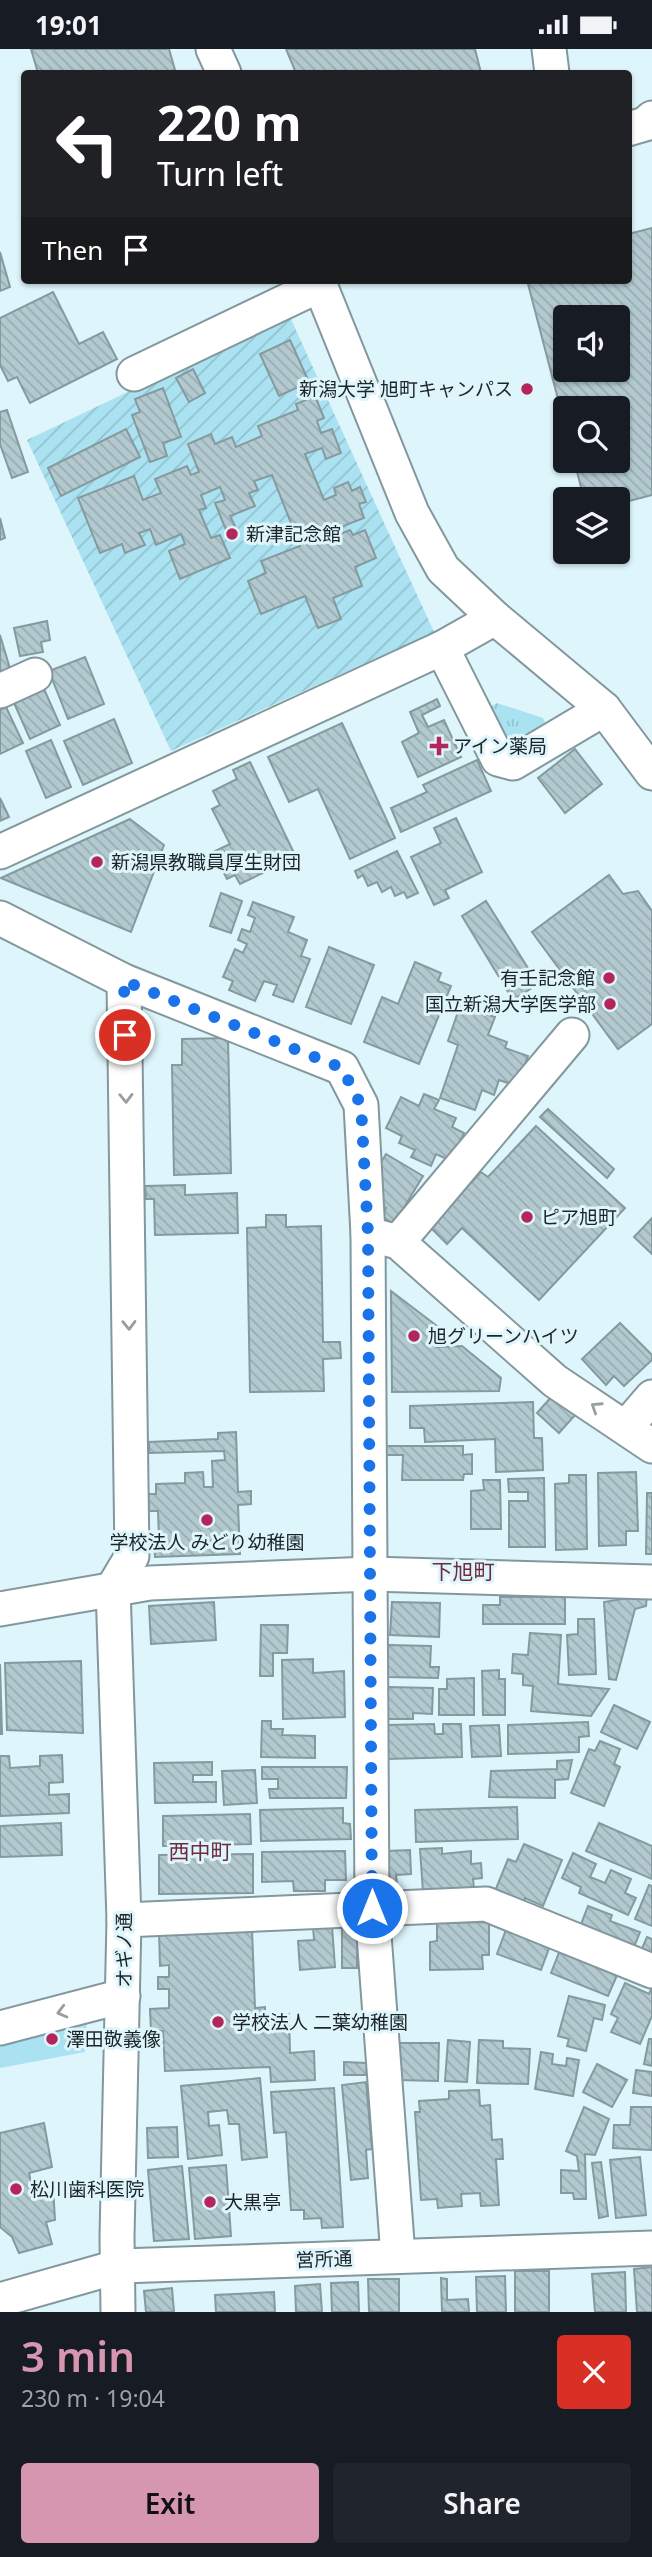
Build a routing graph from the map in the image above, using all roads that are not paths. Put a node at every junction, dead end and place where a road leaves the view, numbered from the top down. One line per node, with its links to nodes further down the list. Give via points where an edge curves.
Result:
1 (213, 49): 3 (street)
2 (549, 49): 4 (street)
3 (223, 70)
4 (552, 70)
5 (652, 118): 6 (street)
6 (632, 128)
7 (315, 284): 9 (street)
8 (320, 284): 10 (street, via 412,513 443,569)
9 (134, 374)
10 (495, 618): 11 (street); 14 (street)
11 (442, 649): 14 (street, via 498,759 513,762); 17 (street)
12 (35, 675): 13 (street)
13 (0, 691)
14 (604, 709): 15 (street)
15 (641, 740): 16 (street)
16 (652, 773)
17 (0, 852)
18 (0, 918): 19 (street)
19 (124, 981): 21 (street, via 342,1068 361,1105); 26 (street, one-way to 26, via 132,1556)
20 (572, 1035): 21 (street)
21 (383, 1238): 23 (street, one-way to 21, via 555,1381); 24 (street)
22 (652, 1397): 23 (street)
23 (639, 1436)
24 (370, 1574): 25 (street); 26 (street); 28 (street)
25 (652, 1582)
26 (113, 1588): 27 (street); 29 (street, オギノ通)
27 (0, 1609)
28 (372, 1908): 29 (street); 30 (street, via 486,1904); 34 (street)
29 (124, 1920): 31 (street, オギノ通)
30 (652, 1971)
31 (123, 1996): 32 (street, one-way to 32); 35 (street, オギノ通)
32 (0, 2028)
33 (652, 2248): 34 (street, 営所通)
34 (398, 2256): 35 (street, 営所通)
35 (120, 2266): 36 (street, 営所通); 37 (street, オギノ通)
36 (0, 2300)
37 (118, 2312)

